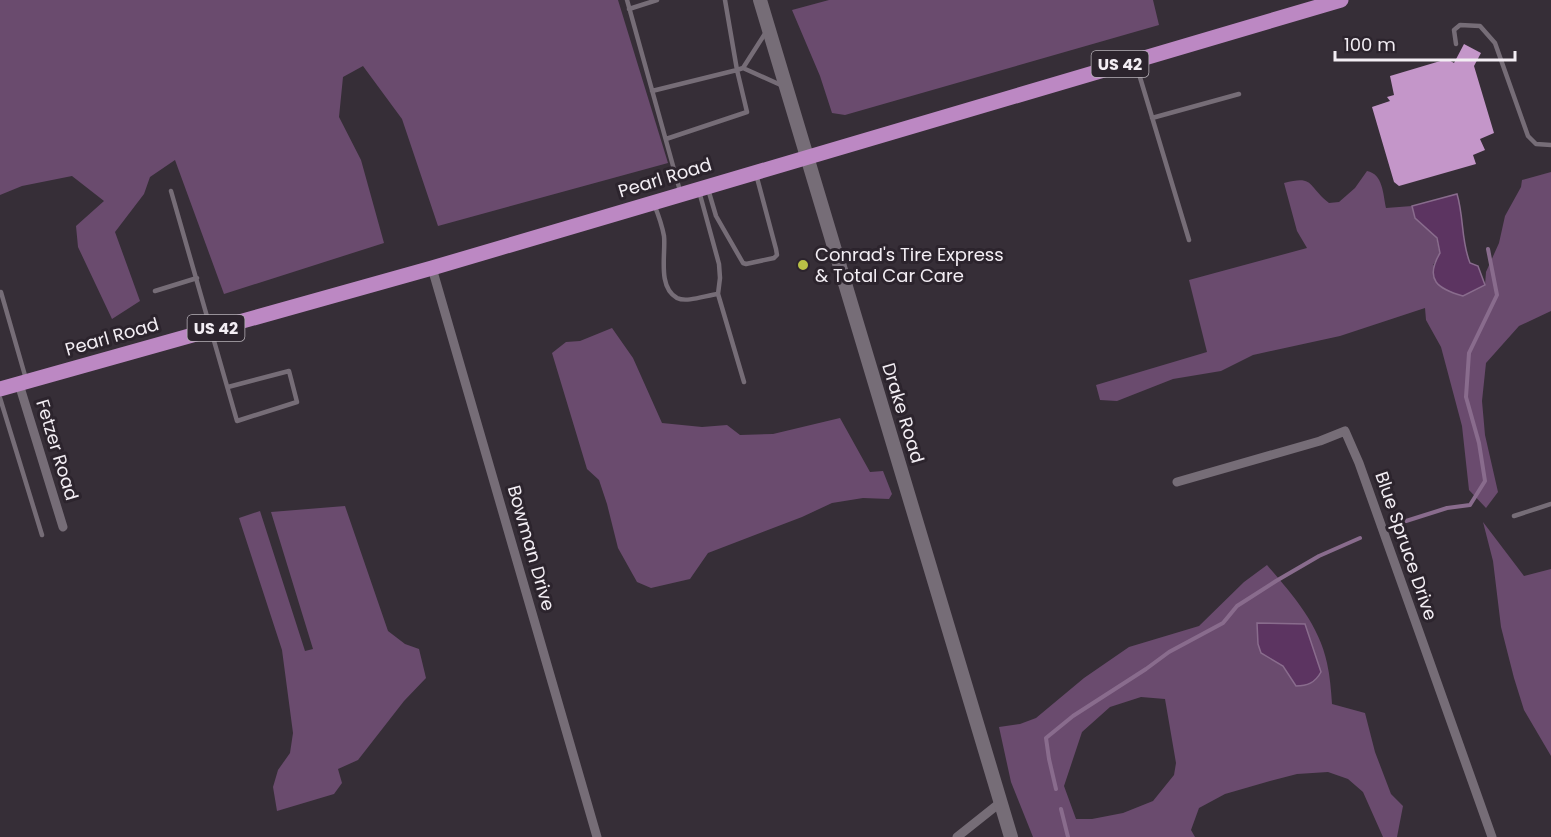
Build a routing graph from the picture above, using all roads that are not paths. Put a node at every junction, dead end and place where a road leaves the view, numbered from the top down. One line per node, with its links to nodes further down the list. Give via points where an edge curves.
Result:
1 (627, 0): 6 (lane)
2 (657, 0): 6 (lane)
3 (725, 0): 11 (lane)
4 (760, 0): 7 (street, Drake Road)
5 (1341, 0): 9 (main road, Pearl Road / US 42)
6 (629, 9): 13 (lane)
7 (768, 29): 10 (lane); 12 (street, Drake Road)
8 (1456, 44): 17 (lane, via 1454,30 1460,25 1480,26 1495,43 1528,136 1536,144)
9 (1135, 60): 15 (lane); 18 (main road, Pearl Road / US 42)
10 (743, 68): 11 (lane); 12 (lane)
11 (737, 70): 13 (lane); 16 (lane, via 747,112)
12 (786, 87): 18 (street, Drake Road)
13 (652, 91): 16 (lane)
14 (1239, 94): 15 (lane)
15 (1152, 118): 24 (lane)
16 (666, 139): 22 (lane)
17 (1551, 145)
18 (806, 157): 19 (main road, Pearl Road / US 42); 41 (street, Drake Road)
19 (755, 172): 20 (main road, Pearl Road / US 42); 20 (lane, via 777,252 774,258 743,263)
20 (703, 187): 22 (main road, Pearl Road / US 42); 29 (lane, via 719,264)
21 (171, 191): 26 (lane)
22 (681, 194): 23 (main road, Pearl Road / US 42)
23 (654, 202): 25 (main road, Pearl Road / US 42); 29 (lane, via 664,236 666,281 672,294 683,300)
24 (1189, 240)
25 (432, 268): 30 (main road, Pearl Road / US 42); 42 (street, Bowman Drive)
26 (197, 278): 27 (lane); 30 (lane)
27 (155, 291)
28 (1, 292): 32 (lane)
29 (718, 294): 31 (lane)
30 (212, 330): 32 (main road, Pearl Road / US 42); 33 (lane)
31 (744, 382)
32 (23, 383): 34 (main road, Pearl Road / US 42); 39 (street, Fetzer Road)
33 (228, 387): 33 (lane, via 237,422 297,402 289,371)
34 (0, 389)
35 (0, 398): 40 (lane)
36 (1177, 482): 45 (street, Blue Spruce Drive, via 1345,431)
37 (1551, 504): 38 (lane)
38 (1514, 516)
39 (63, 527)
40 (42, 535)
41 (1001, 802): 43 (street); 44 (street, Drake Road)
42 (597, 837)
43 (957, 837)
44 (1011, 837)
45 (1492, 837)

